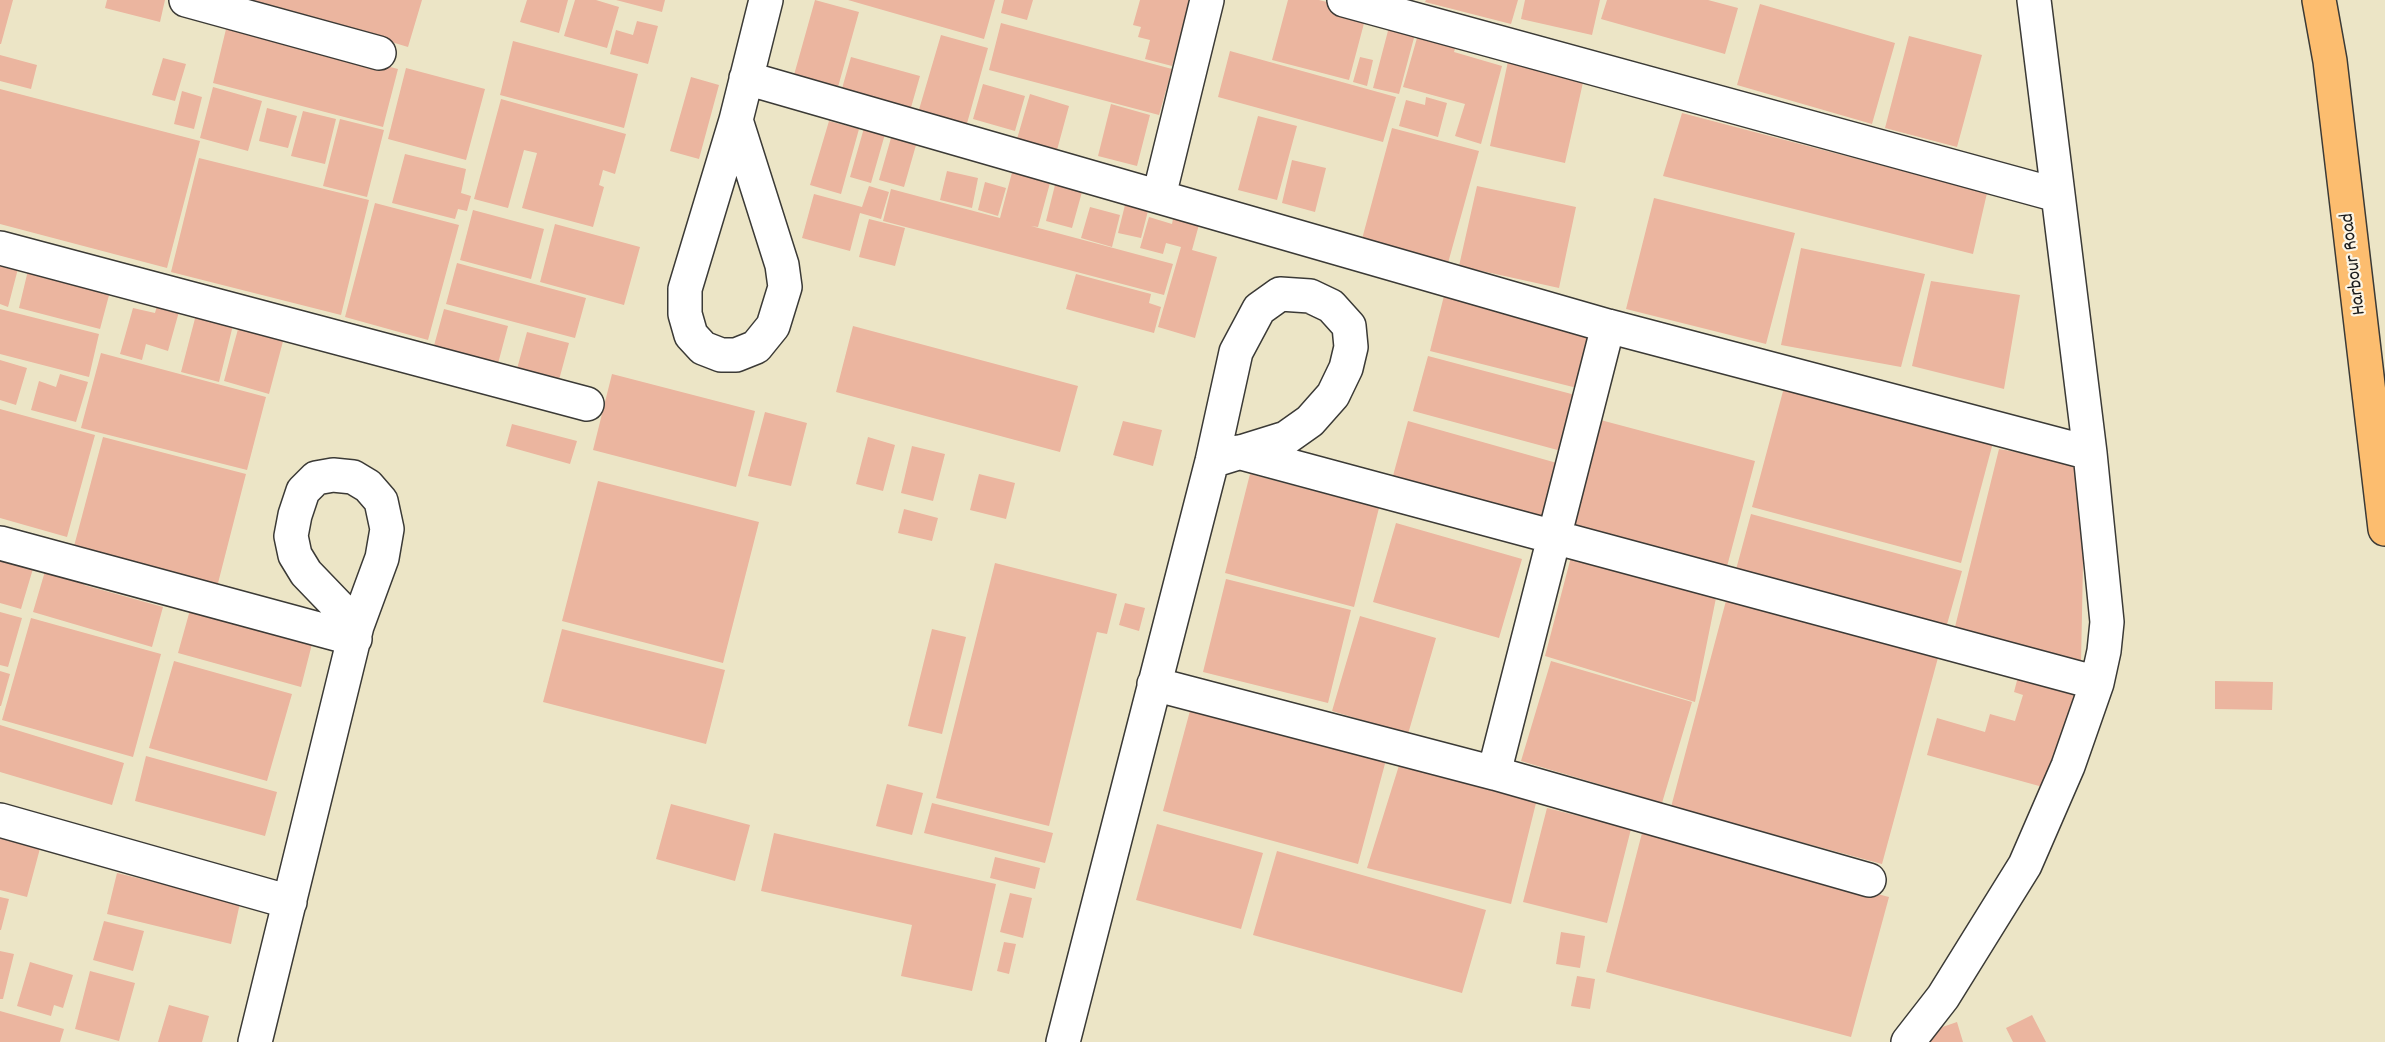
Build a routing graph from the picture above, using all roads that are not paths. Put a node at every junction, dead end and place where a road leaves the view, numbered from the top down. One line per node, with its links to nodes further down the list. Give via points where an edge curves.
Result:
1 (186, 0): 7 (street)
2 (766, 0): 8 (street)
3 (1208, 0): 11 (street)
4 (1344, 0): 10 (street)
5 (2034, 0): 10 (street)
6 (2319, 0): 17 (highway, Harbour Road)
7 (380, 53)
8 (746, 78): 9 (street); 11 (street)
9 (735, 120): 9 (street, via 782,265 785,287 773,326 756,347 736,355 721,355 703,348 691,335 685,314 685,289)
10 (2057, 195): 15 (street)
11 (1159, 196): 13 (street)
12 (0, 248): 14 (street)
13 (1608, 326): 15 (street); 18 (street)
14 (587, 404)
15 (2090, 453): 20 (street, via 2107,622)
16 (1225, 456): 16 (street, via 1236,351 1258,309 1280,294 1310,296 1331,306 1349,326 1351,347 1333,395 1310,422 1286,438); 18 (street); 21 (street)
17 (2385, 529)
18 (1554, 537): 20 (street); 22 (street)
19 (0, 543): 25 (street, via 356,632)
20 (2097, 683): 28 (street, via 2068,766 2025,865 1943,998)
21 (1154, 684): 22 (street); 27 (street)
22 (1494, 773): 24 (street)
23 (0, 820): 25 (street)
24 (1869, 880)
25 (290, 902): 26 (street)
26 (255, 1042)
27 (1063, 1042)
28 (1908, 1042)

